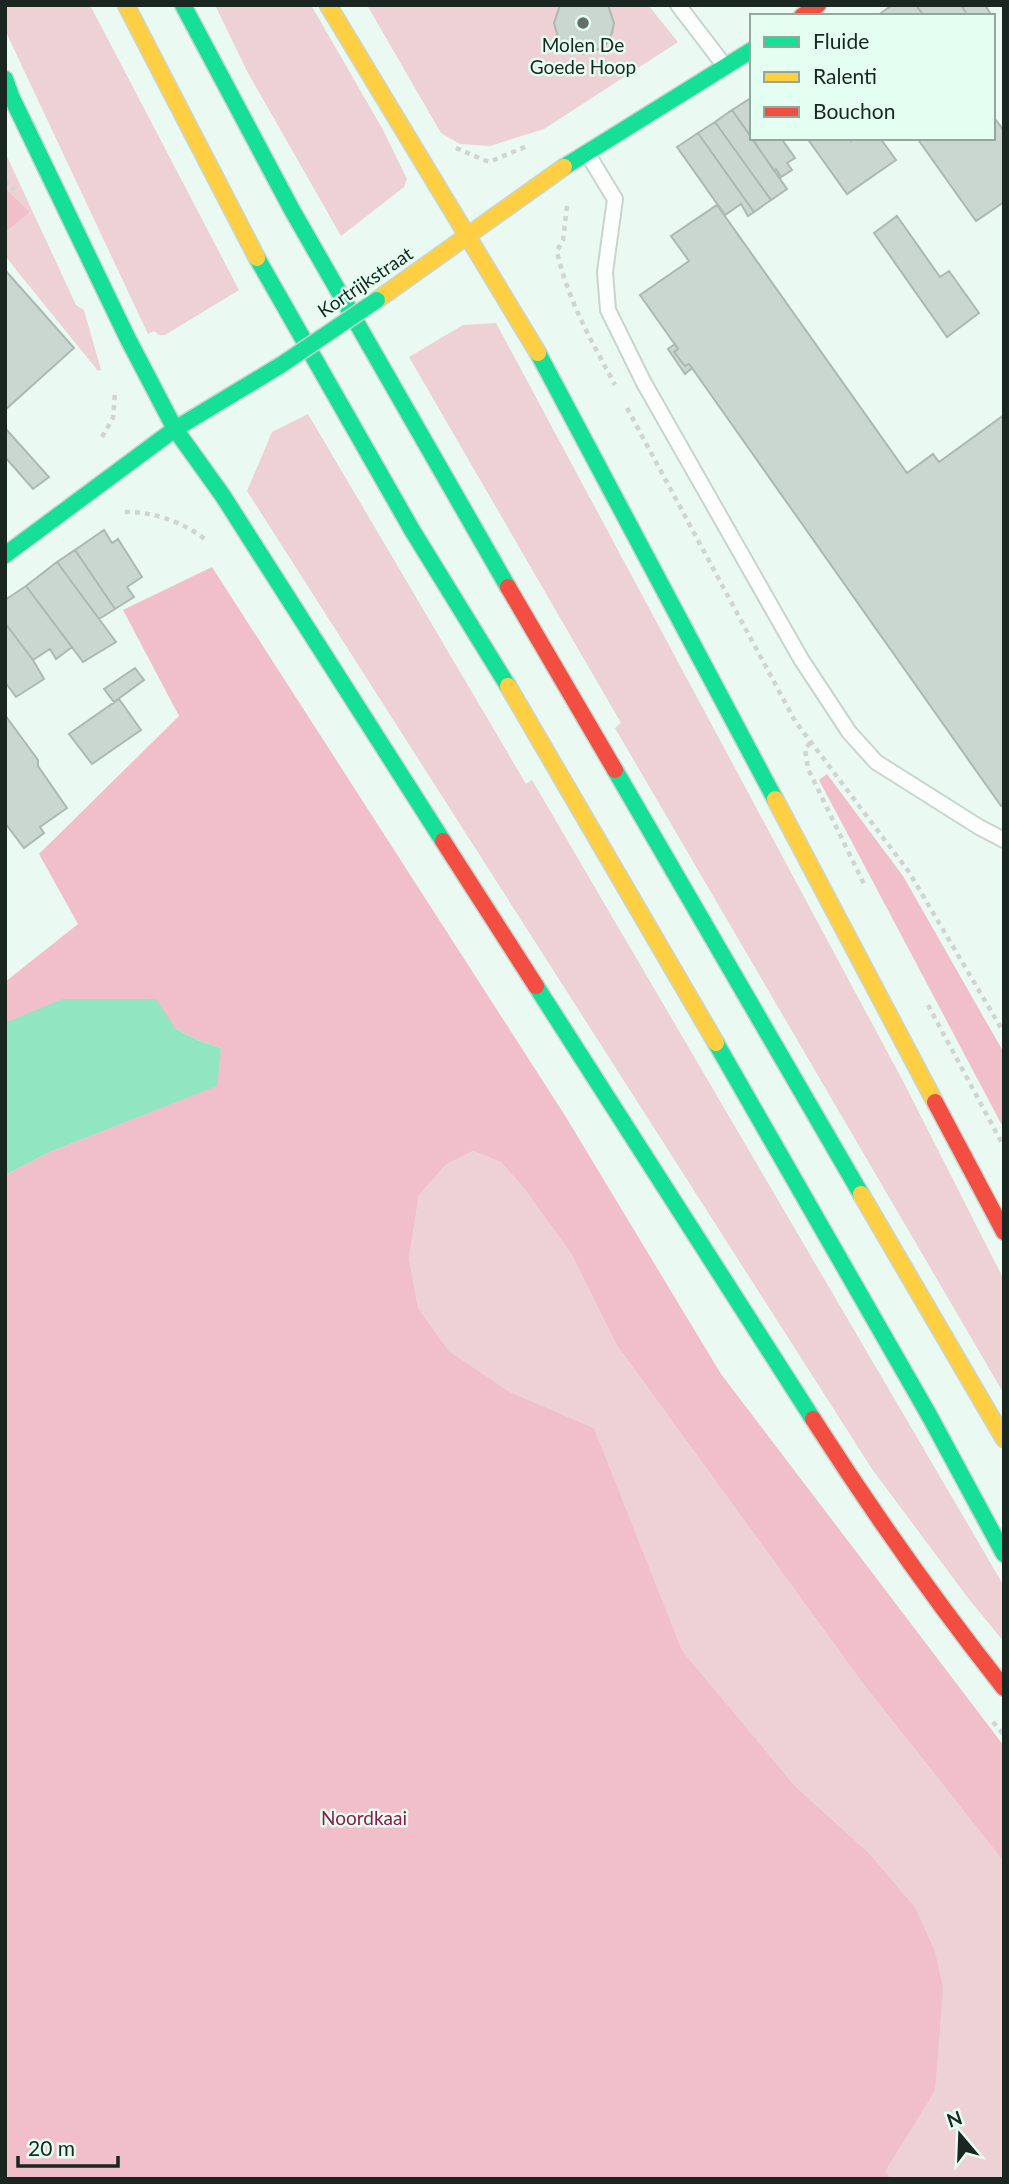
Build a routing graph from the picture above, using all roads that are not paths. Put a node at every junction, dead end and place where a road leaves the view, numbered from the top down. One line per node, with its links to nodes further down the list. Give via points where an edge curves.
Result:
1 (126, 5): 15 (main road, via 263,269 412,530 532,724 929,1415)
2 (183, 5): 14 (main road, via 292,210 454,495)
3 (328, 5): 9 (main road)
4 (678, 5): 6 (lane)
5 (750, 51): 6 (main road, Kortrijkstraat)
6 (726, 67): 8 (main road, Kortrijkstraat)
7 (5, 79): 10 (main road)
8 (587, 153): 9 (main road, Kortrijkstraat); 12 (lane, via 615,199 605,272 608,310 644,383 801,659 849,732 876,762)
9 (469, 236): 10 (main road, Kortrijkstraat, bridge, via 281,365); 13 (main road, via 530,337)
10 (175, 429): 11 (main road, Kortrijkstraat); 16 (main road, via 223,496 839,1460)
11 (5, 555)
12 (1004, 840)
13 (1004, 1232)
14 (1004, 1439)
15 (1004, 1554)
16 (1004, 1688)

